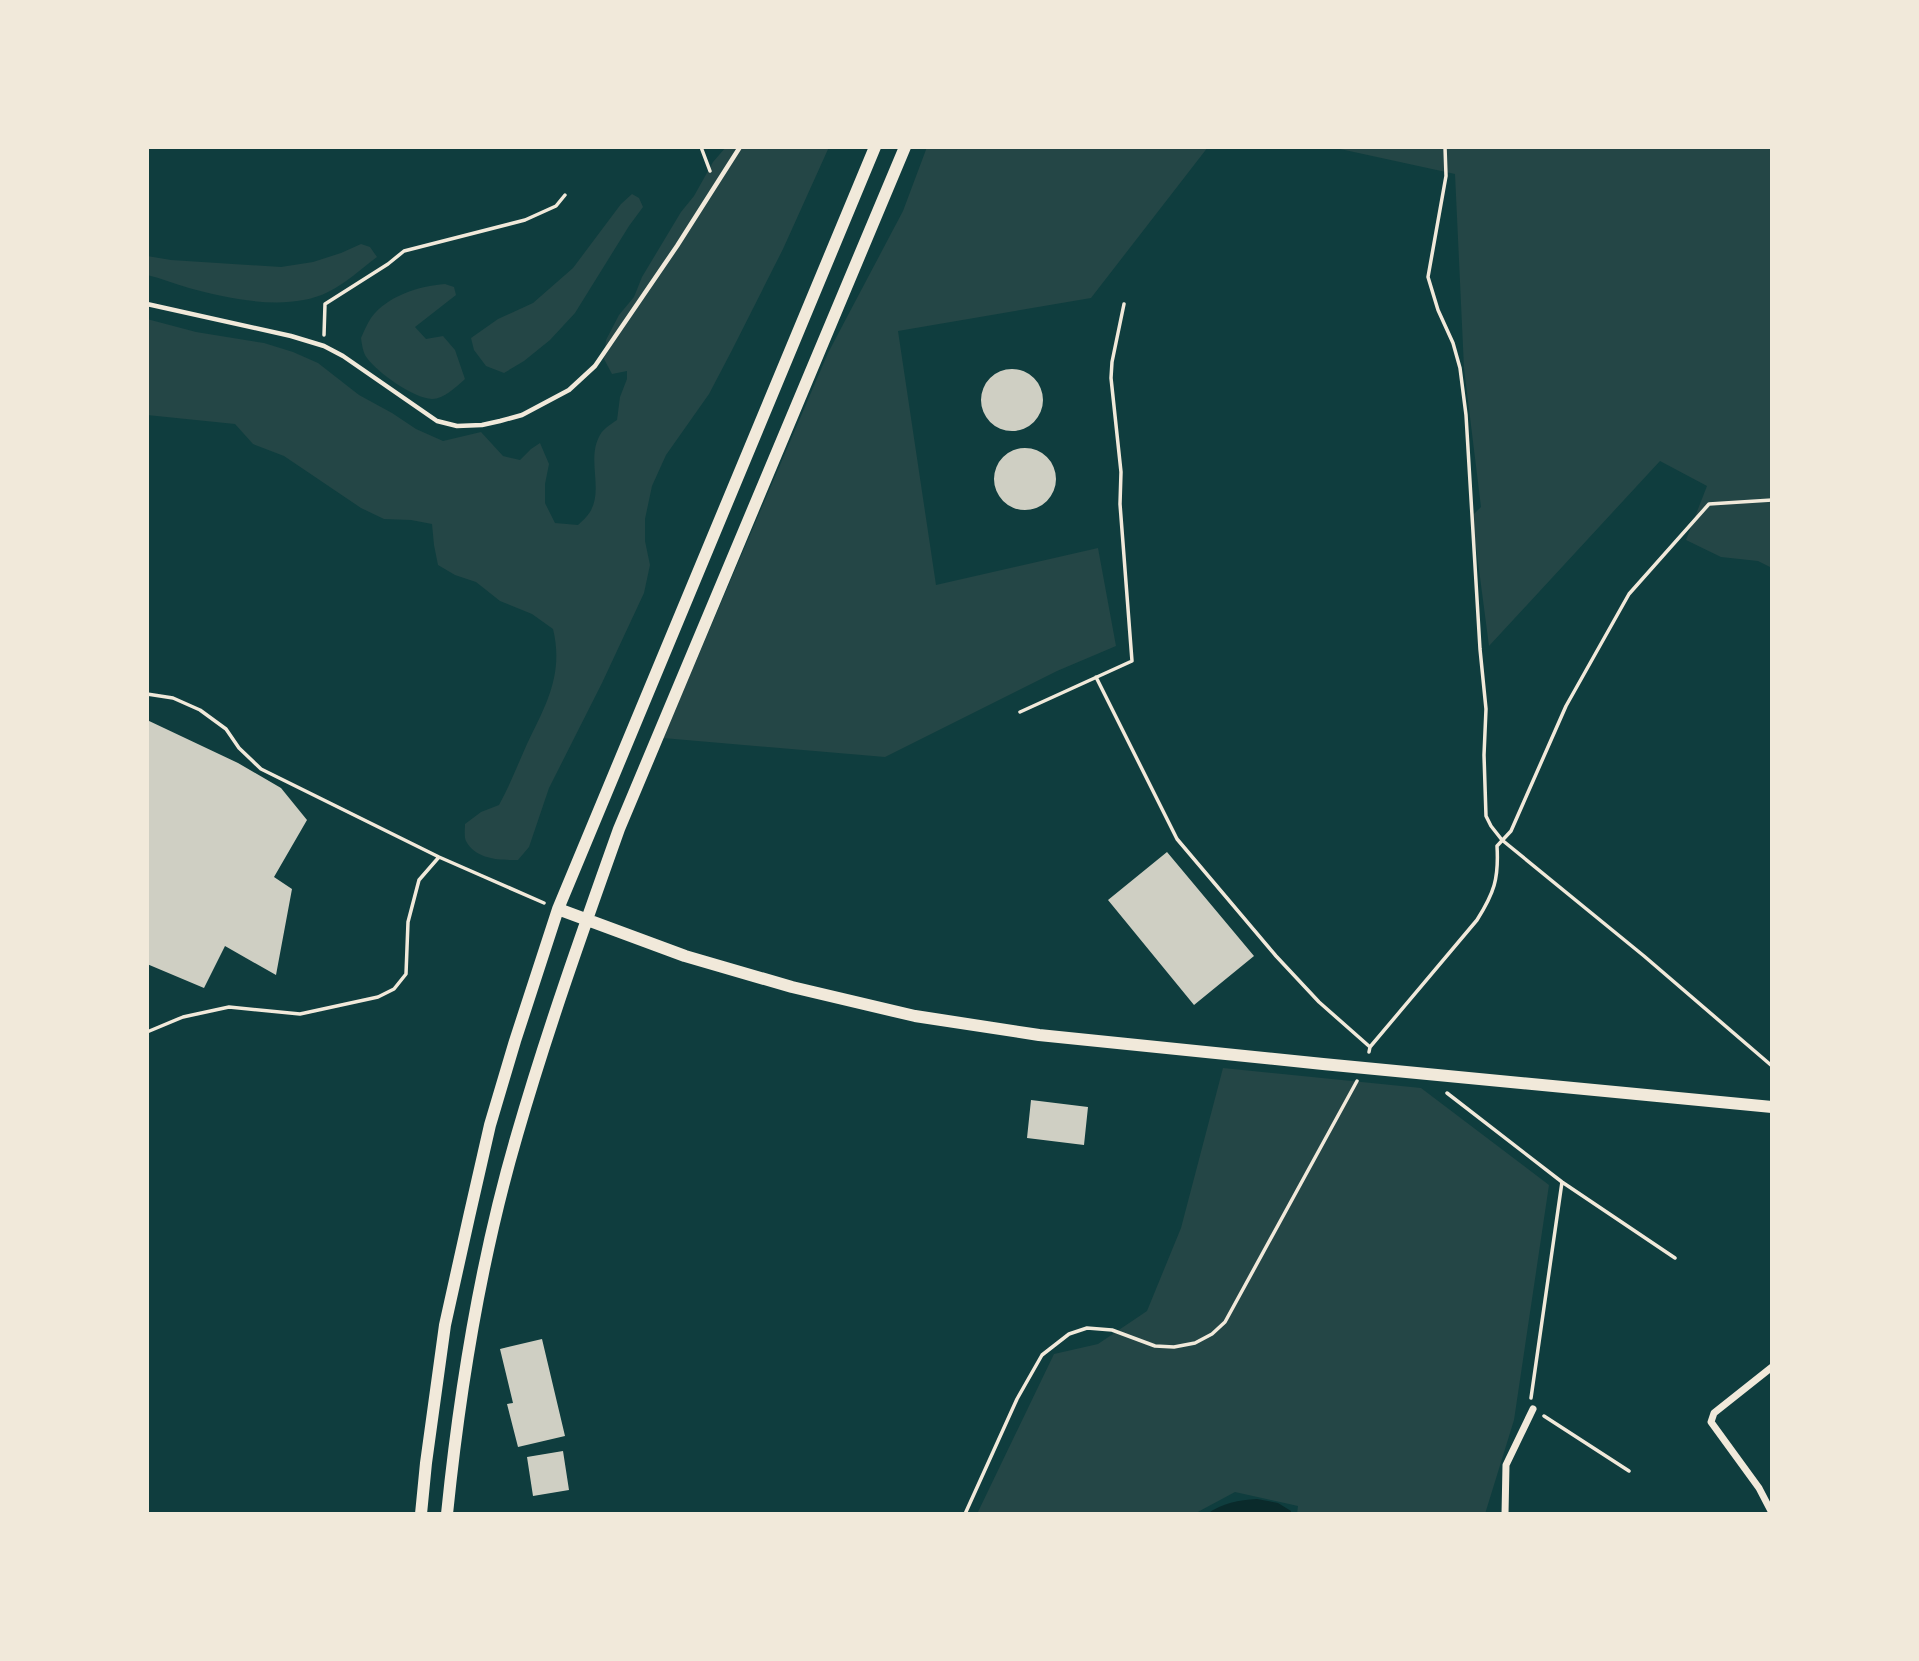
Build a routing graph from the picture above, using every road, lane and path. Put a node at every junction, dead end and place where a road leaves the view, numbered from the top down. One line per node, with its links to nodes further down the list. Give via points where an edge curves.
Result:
1 (701, 147): 6 (path)
2 (740, 147): 6 (lane)
3 (875, 147): 17 (street)
4 (905, 147): 18 (street, via 619,829)
5 (1445, 147): 15 (path, via 1446,176 1428,276 1460,368 1486,709 1486,816)
6 (716, 186): 10 (lane, via 595,366 569,390 522,415 482,425 437,421)
7 (565, 195): 10 (path, via 556,206 525,220 404,251 326,304)
8 (147, 304): 10 (lane)
9 (1124, 304): 12 (path, via 1111,378 1132,661)
10 (324, 346)
11 (1772, 500): 15 (path, via 1709,504 1629,594 1566,705 1511,831)
12 (1096, 677): 14 (path); 15 (path, via 1177,839 1276,956 1370,1047 1478,920 1498,876 1497,846)
13 (147, 694): 16 (path, via 173,698 201,710 226,729 261,769)
14 (1020, 712)
15 (1502, 840): 20 (path)
16 (439, 857): 17 (path); 19 (path, via 419,880 408,922 406,974 394,989 378,997 300,1014 229,1007 183,1017)
17 (558, 909): 18 (street); 30 (street, via 494,1113 469,1217 445,1325)
18 (586, 920): 21 (street, via 685,956 915,1016 1039,1035); 31 (street, via 516,1137 494,1224 472,1328)
19 (147, 1032)
20 (1772, 1066)
21 (1365, 1068): 22 (street); 32 (path, via 1225,1322 1195,1343 1174,1347 1155,1346 1112,1330 1087,1328 1069,1334 1042,1355)
22 (1422, 1073): 23 (street); 24 (path)
23 (1772, 1107)
24 (1562, 1182): 25 (path); 27 (path)
25 (1675, 1258)
26 (1772, 1367): 29 (street, via 1714,1413 1711,1422)
27 (1533, 1409): 28 (path); 33 (street, via 1506,1465)
28 (1629, 1471)
29 (1772, 1513)
30 (421, 1514)
31 (447, 1514)
32 (965, 1514)
33 (1505, 1514)

